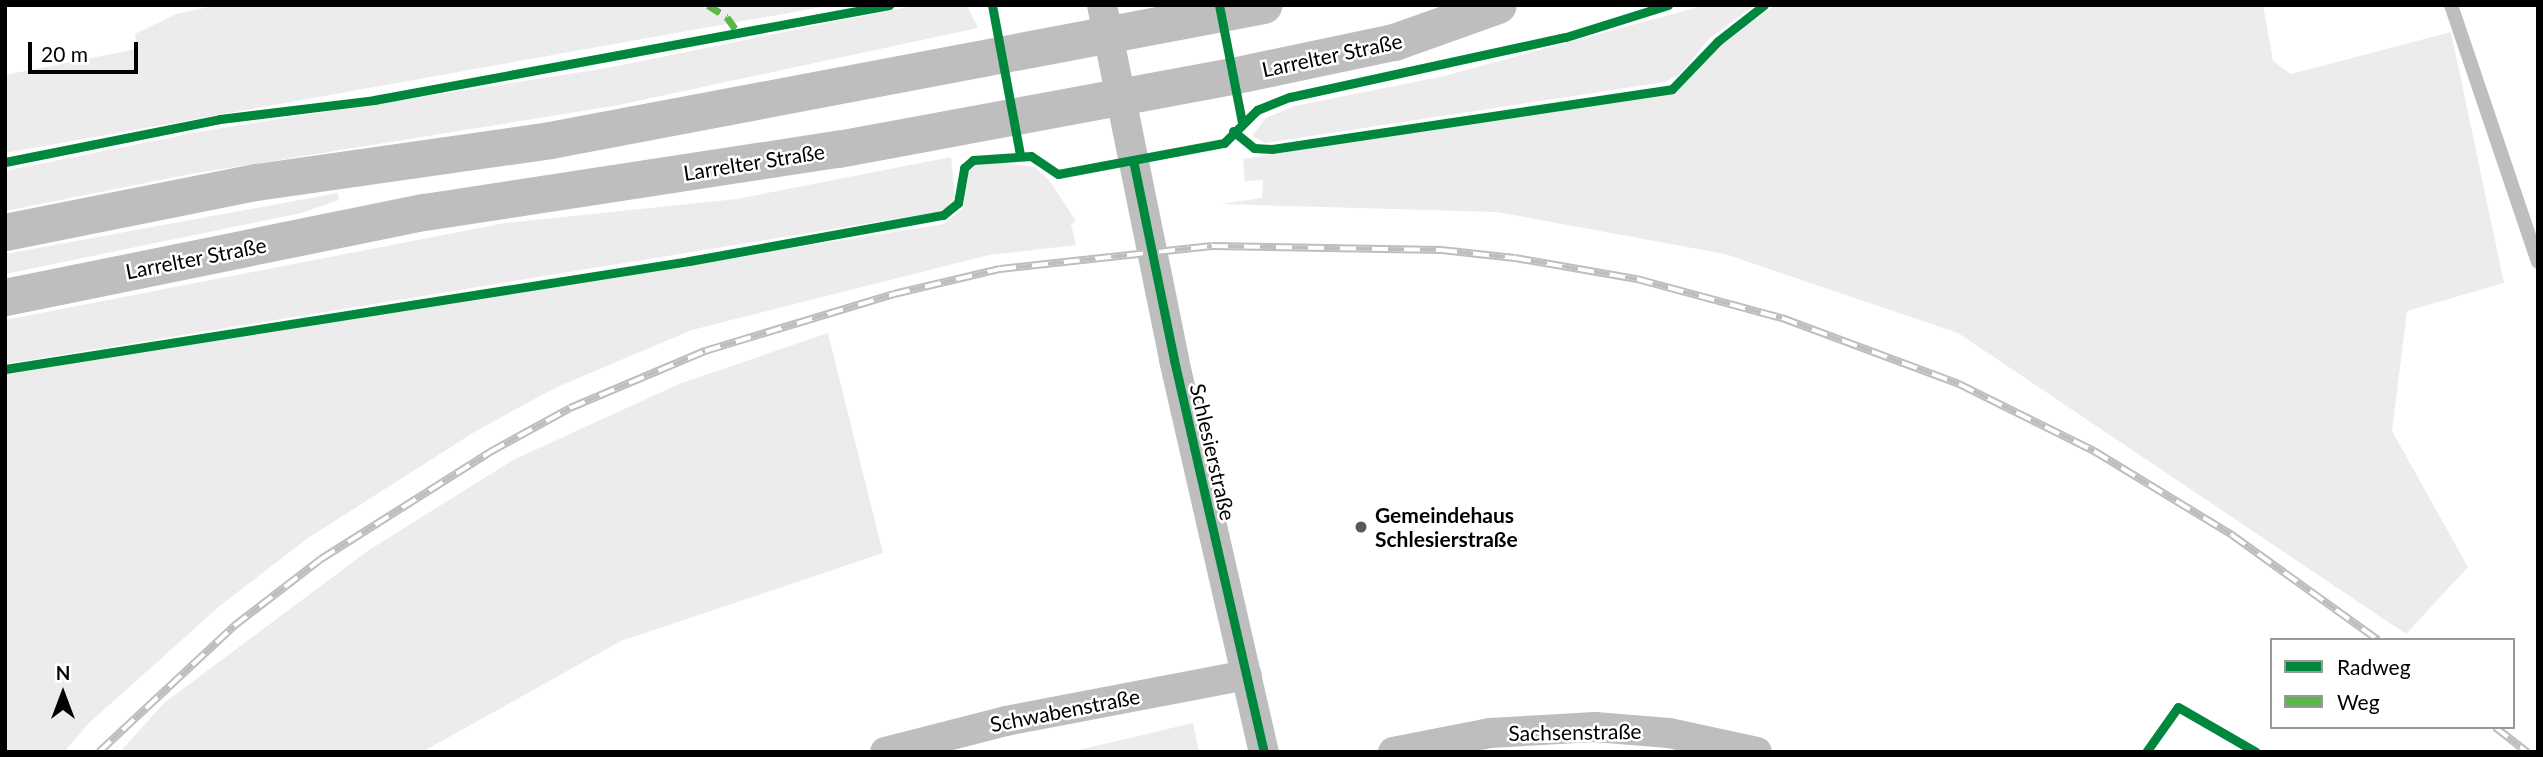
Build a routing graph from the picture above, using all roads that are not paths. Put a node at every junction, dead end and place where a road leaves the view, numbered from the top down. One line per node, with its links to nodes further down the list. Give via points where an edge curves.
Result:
1 (1263, 5): 4 (street, Larrelter Straße)
2 (1498, 5): 4 (street, Larrelter Straße, via 1394,43)
3 (2451, 5): 6 (lane)
4 (1112, 51): 5 (street, Larrelter Straße, via 256,182); 7 (street, Larrelter Straße, via 838,149 424,212); 8 (street, Schlesierstraße, via 1174,360)
5 (5, 232)
6 (2538, 262)
7 (5, 297)
8 (1247, 675): 9 (street, Schwabenstraße, via 1006,721); 10 (street, Schlesierstraße)
9 (885, 752)
10 (1264, 752)
11 (1393, 752): 12 (street, Sachsenstraße, via 1490,733 1595,727 1669,733)
12 (1757, 752)

